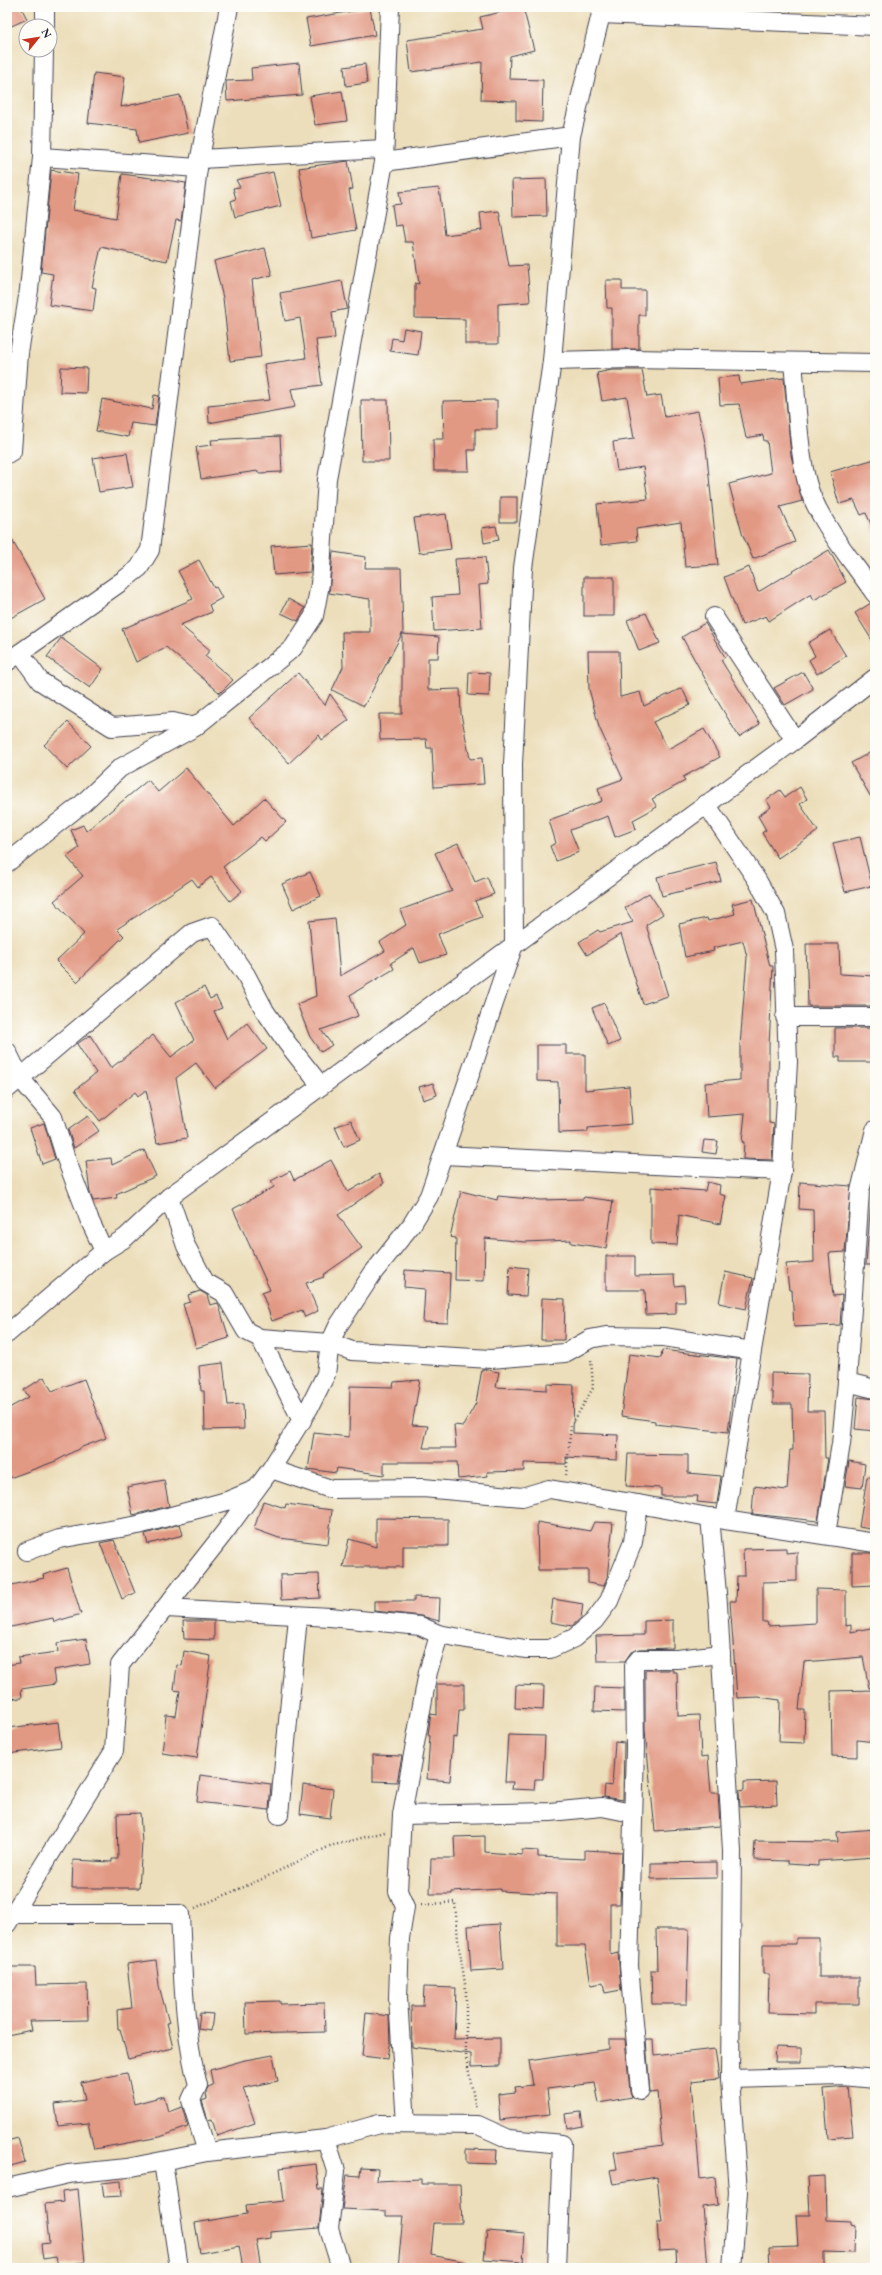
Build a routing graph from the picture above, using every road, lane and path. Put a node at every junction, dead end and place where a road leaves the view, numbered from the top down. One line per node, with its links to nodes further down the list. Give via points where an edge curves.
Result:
1 (45, 7): 5 (street)
2 (230, 7): 11 (street)
3 (390, 7): 9 (street)
4 (601, 11): 6 (street); 8 (street)
5 (45, 18)
6 (875, 26)
7 (44, 58): 10 (street)
8 (571, 136): 9 (street); 12 (street)
9 (384, 155): 11 (street); 20 (street, via 327,479 320,584 314,616 293,648)
10 (42, 157): 11 (street); 15 (street, via 29,290 19,353 12,451)
11 (199, 164): 18 (street, via 150,550 138,568 125,579)
12 (552, 361): 13 (street, via 639,359); 24 (street, via 524,568 513,764)
13 (793, 362): 14 (street); 16 (street, via 803,464 812,497 829,528)
14 (875, 362)
15 (7, 454)
16 (875, 594)
17 (714, 617): 21 (street)
18 (13, 657): 20 (street, via 40,681 112,727 173,722)
19 (875, 678): 21 (street)
20 (196, 727): 23 (street, via 120,768 82,804)
21 (795, 740): 22 (street)
22 (706, 804): 24 (street); 25 (street, via 757,880 776,914 784,950)
23 (7, 863)
24 (514, 944): 29 (street); 31 (street)
25 (785, 1017): 26 (street); 32 (street, via 788,1062)
26 (875, 1017)
27 (7, 1051): 28 (street)
28 (13, 1084): 29 (street, via 192,933 212,926 246,975 265,1011 287,1043); 34 (street, via 52,1117 78,1191)
29 (322, 1086): 33 (street)
30 (875, 1130): 40 (street, via 860,1191)
31 (443, 1155): 32 (street); 38 (street, via 429,1196 412,1224 373,1273 338,1326)
32 (782, 1171): 39 (street)
33 (169, 1197): 34 (street, via 125,1238); 36 (street, via 186,1246 205,1282 224,1293 246,1331)
34 (104, 1251): 35 (street)
35 (7, 1334)
36 (260, 1338): 38 (street); 42 (street)
37 (590, 1340): 38 (street, via 565,1353 491,1359 352,1351); 39 (street, via 606,1336 664,1337); 45 (path, via 593,1388 570,1426 567,1468)
38 (330, 1343): 42 (street, via 326,1374)
39 (752, 1351): 47 (street)
40 (847, 1382): 41 (street); 48 (street, via 841,1444)
41 (875, 1389)
42 (302, 1421): 43 (street)
43 (271, 1469): 44 (street); 45 (street, via 331,1489 423,1488 522,1496 549,1489)
44 (256, 1489): 50 (street, via 227,1501 138,1525 59,1539); 51 (street)
45 (562, 1491): 46 (street)
46 (638, 1504): 47 (street); 53 (street, via 633,1542 609,1601 594,1621 574,1638 550,1649 526,1649)
47 (718, 1519): 48 (street); 54 (street)
48 (826, 1534): 49 (street)
49 (875, 1543)
50 (27, 1551)
51 (166, 1608): 52 (street); 60 (street, via 120,1665 114,1751)
52 (298, 1616): 53 (street, via 420,1626); 56 (street)
53 (438, 1634): 57 (street, via 428,1672)
54 (721, 1654): 55 (street, via 639,1660 634,1665 635,1749); 61 (street, via 732,1851)
55 (632, 1812): 57 (street, via 602,1807 550,1812); 63 (street, via 629,1966)
56 (279, 1815)
57 (402, 1815): 58 (street, via 398,1891); 59 (path, via 386,1832 330,1846 260,1880)
58 (404, 1907): 64 (street, via 398,1998); 65 (path, via 455,1902 466,1990 466,2057)
59 (180, 1914): 60 (street); 67 (street, via 184,1988 192,2062 198,2085 191,2100)
60 (10, 1919)
61 (730, 2079): 62 (street, via 843,2076); 73 (street, via 738,2192)
62 (875, 2079)
63 (640, 2090)
64 (406, 2124): 65 (street); 66 (street, via 379,2124)
65 (478, 2125): 72 (street, via 509,2139 562,2144)
66 (326, 2139): 67 (street); 71 (street, via 336,2171 329,2229)
67 (207, 2152): 68 (street)
68 (163, 2162): 69 (street, via 68,2174); 70 (street)
69 (7, 2188)
70 (179, 2268)
71 (341, 2268)
72 (557, 2268)
73 (732, 2268)

